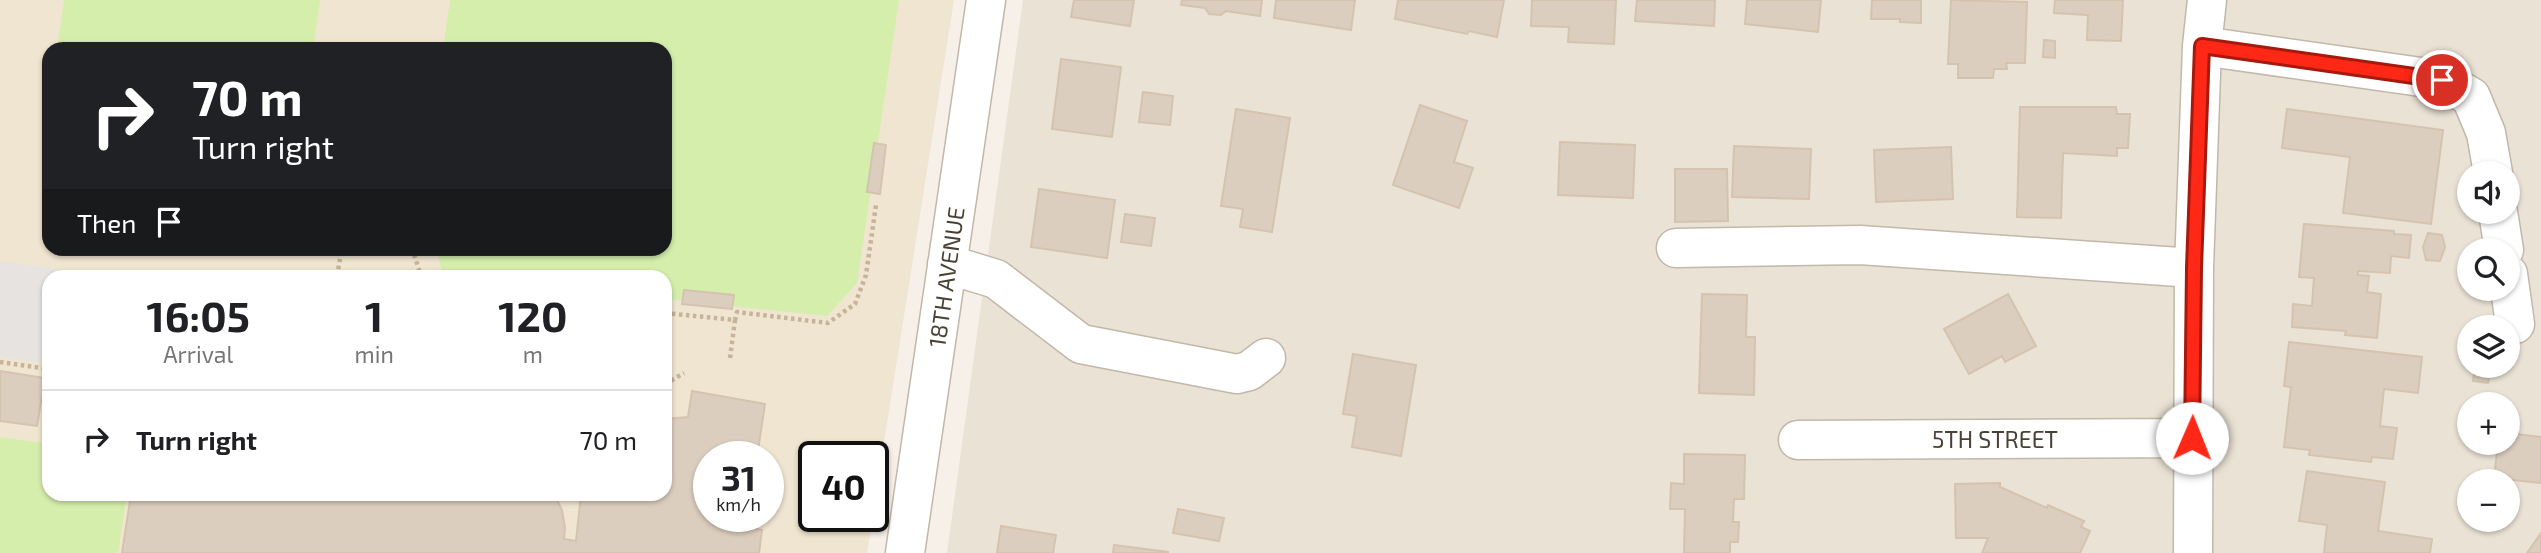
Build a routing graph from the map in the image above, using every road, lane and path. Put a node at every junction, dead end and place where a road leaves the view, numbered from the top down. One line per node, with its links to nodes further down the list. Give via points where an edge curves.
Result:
1 (986, 0): 7 (street, 18TH AVENUE)
2 (2207, 0): 3 (street)
3 (2202, 46): 4 (street, via 2442,80 2471,97 2486,132); 8 (street)
4 (2491, 161)
5 (876, 205): 10 (path, via 866,275 855,303 828,323 737,312)
6 (1676, 248): 8 (street, via 1860,245)
7 (947, 264): 12 (street, via 996,279 1081,344 1237,374 1249,372); 19 (street, 18TH AVENUE)
8 (2194, 268): 17 (street)
9 (672, 314): 10 (path)
10 (735, 320): 11 (path)
11 (730, 358)
12 (1266, 358)
13 (0, 362): 14 (path)
14 (42, 368)
15 (684, 373): 16 (path)
16 (672, 380)
17 (2192, 438): 18 (street, 5TH STREET); 20 (street)
18 (1798, 440)
19 (905, 553)
20 (2193, 553)

